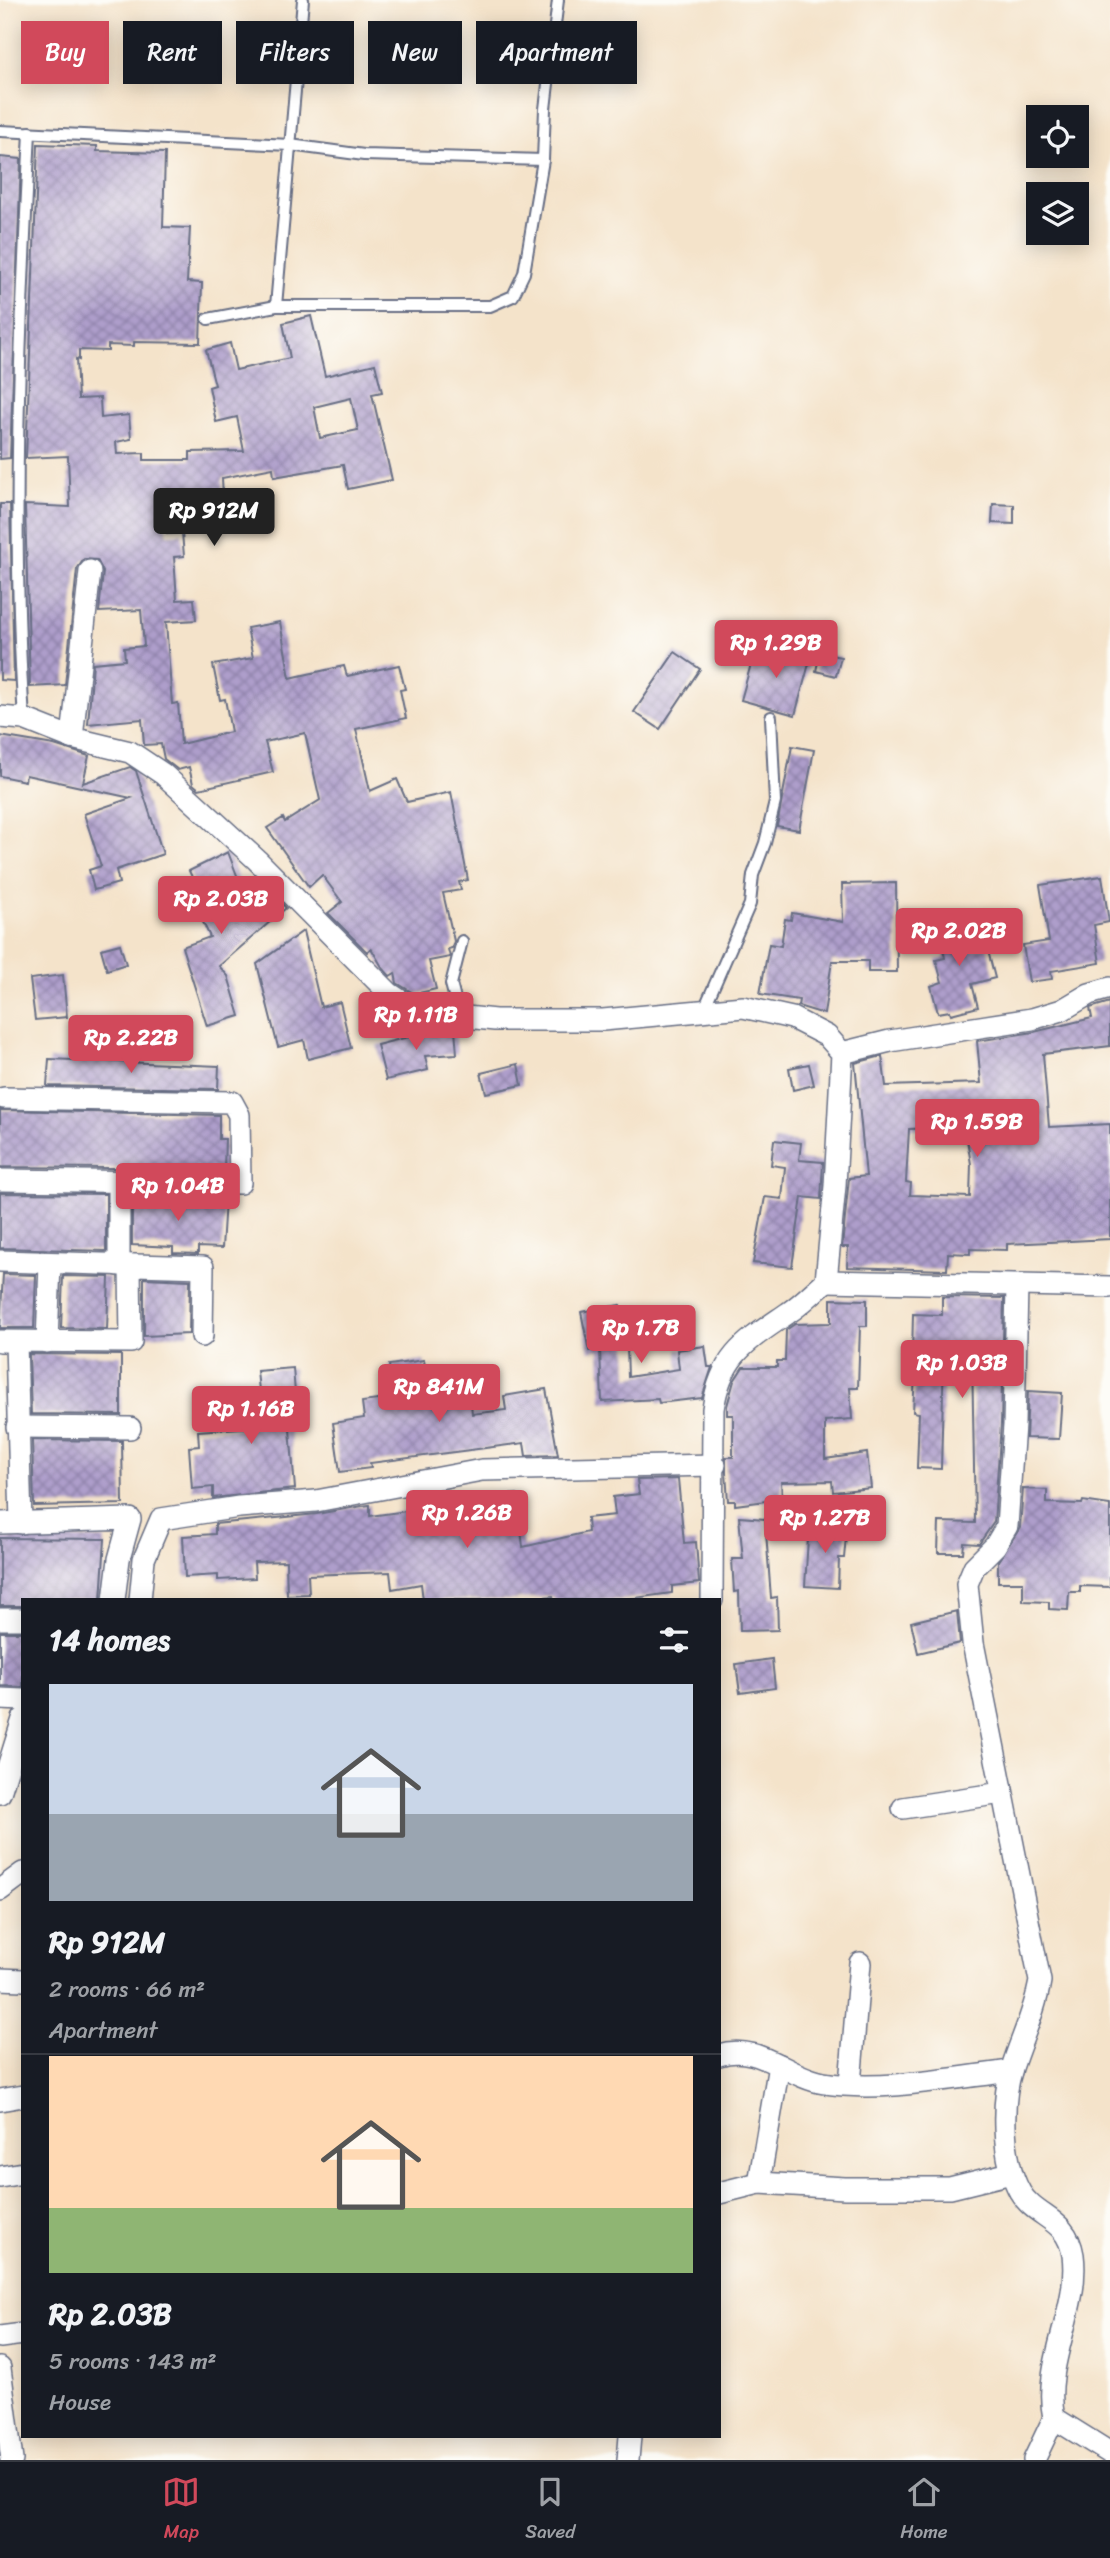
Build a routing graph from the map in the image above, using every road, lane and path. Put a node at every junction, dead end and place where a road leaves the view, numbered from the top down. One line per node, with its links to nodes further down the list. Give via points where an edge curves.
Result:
1 (303, 0): 5 (lane)
2 (558, 0): 6 (lane)
3 (0, 131): 4 (lane)
4 (30, 132): 5 (lane); 12 (lane, via 20,321 17,621)
5 (290, 145): 6 (lane, via 364,155); 7 (lane)
6 (543, 160): 7 (lane, via 524,273 513,296 490,306)
7 (276, 306): 8 (lane)
8 (208, 319)
9 (90, 571): 13 (street)
10 (0, 717): 12 (street)
11 (771, 717): 16 (lane, via 775,802 753,875 750,904)
12 (24, 719): 13 (street)
13 (72, 738): 17 (street, via 130,752 163,774 403,1004 418,1012)
14 (462, 941): 17 (lane, via 451,984)
15 (1110, 988): 18 (street, via 1032,1019)
16 (704, 1009): 17 (street, via 603,1020); 18 (street, via 743,1007 792,1018 827,1036)
17 (460, 1018)
18 (842, 1053): 25 (street)
19 (4, 1098): 21 (street, via 232,1102 239,1115 240,1183)
20 (0, 1180): 21 (street)
21 (119, 1181): 24 (street)
22 (0, 1261): 23 (street)
23 (50, 1264): 24 (street); 30 (street)
24 (124, 1266): 28 (street, via 203,1267); 30 (street, via 131,1342)
25 (826, 1280): 26 (street); 33 (street, via 791,1311 744,1342 728,1362 717,1383 713,1409)
26 (1017, 1286): 27 (street); 44 (street, via 1007,1526 974,1567 967,1584 973,1643)
27 (1110, 1287)
28 (202, 1336)
29 (8, 1342): 30 (street); 31 (street)
30 (47, 1342)
31 (17, 1427): 32 (street); 34 (street)
32 (130, 1428)
33 (715, 1465): 36 (street, via 482,1469 316,1501 161,1520 144,1559); 37 (street)
34 (10, 1523): 35 (street, via 130,1519)
35 (114, 1598)
36 (140, 1598)
37 (712, 1598)
38 (0, 1619): 39 (street)
39 (21, 1619)
40 (0, 1699): 41 (street)
41 (21, 1700)
42 (21, 1725): 43 (street)
43 (1, 1786)
44 (1002, 1793): 45 (street); 53 (street, via 1040,1982)
45 (903, 1808)
46 (21, 1874): 47 (street)
47 (0, 1890)
48 (860, 1963): 54 (street)
49 (0, 1979): 50 (street)
50 (21, 1980)
51 (721, 2054): 52 (street, via 735,2050)
52 (779, 2065): 54 (street, via 820,2082); 60 (street)
53 (1011, 2071): 54 (street); 58 (street, via 1004,2141)
54 (850, 2084)
55 (21, 2096): 56 (street)
56 (0, 2100)
57 (21, 2173): 59 (street)
58 (1011, 2173): 60 (street, via 950,2188 914,2190); 65 (street, via 1023,2196 1063,2228 1073,2256 1051,2405)
59 (0, 2177)
60 (759, 2183): 61 (street)
61 (721, 2192)
62 (21, 2334): 63 (street)
63 (0, 2337)
64 (0, 2368): 68 (street)
65 (1054, 2418): 67 (street); 70 (street)
66 (630, 2438): 69 (street)
67 (1110, 2454)
68 (12, 2460)
69 (628, 2460)
70 (1034, 2460)

